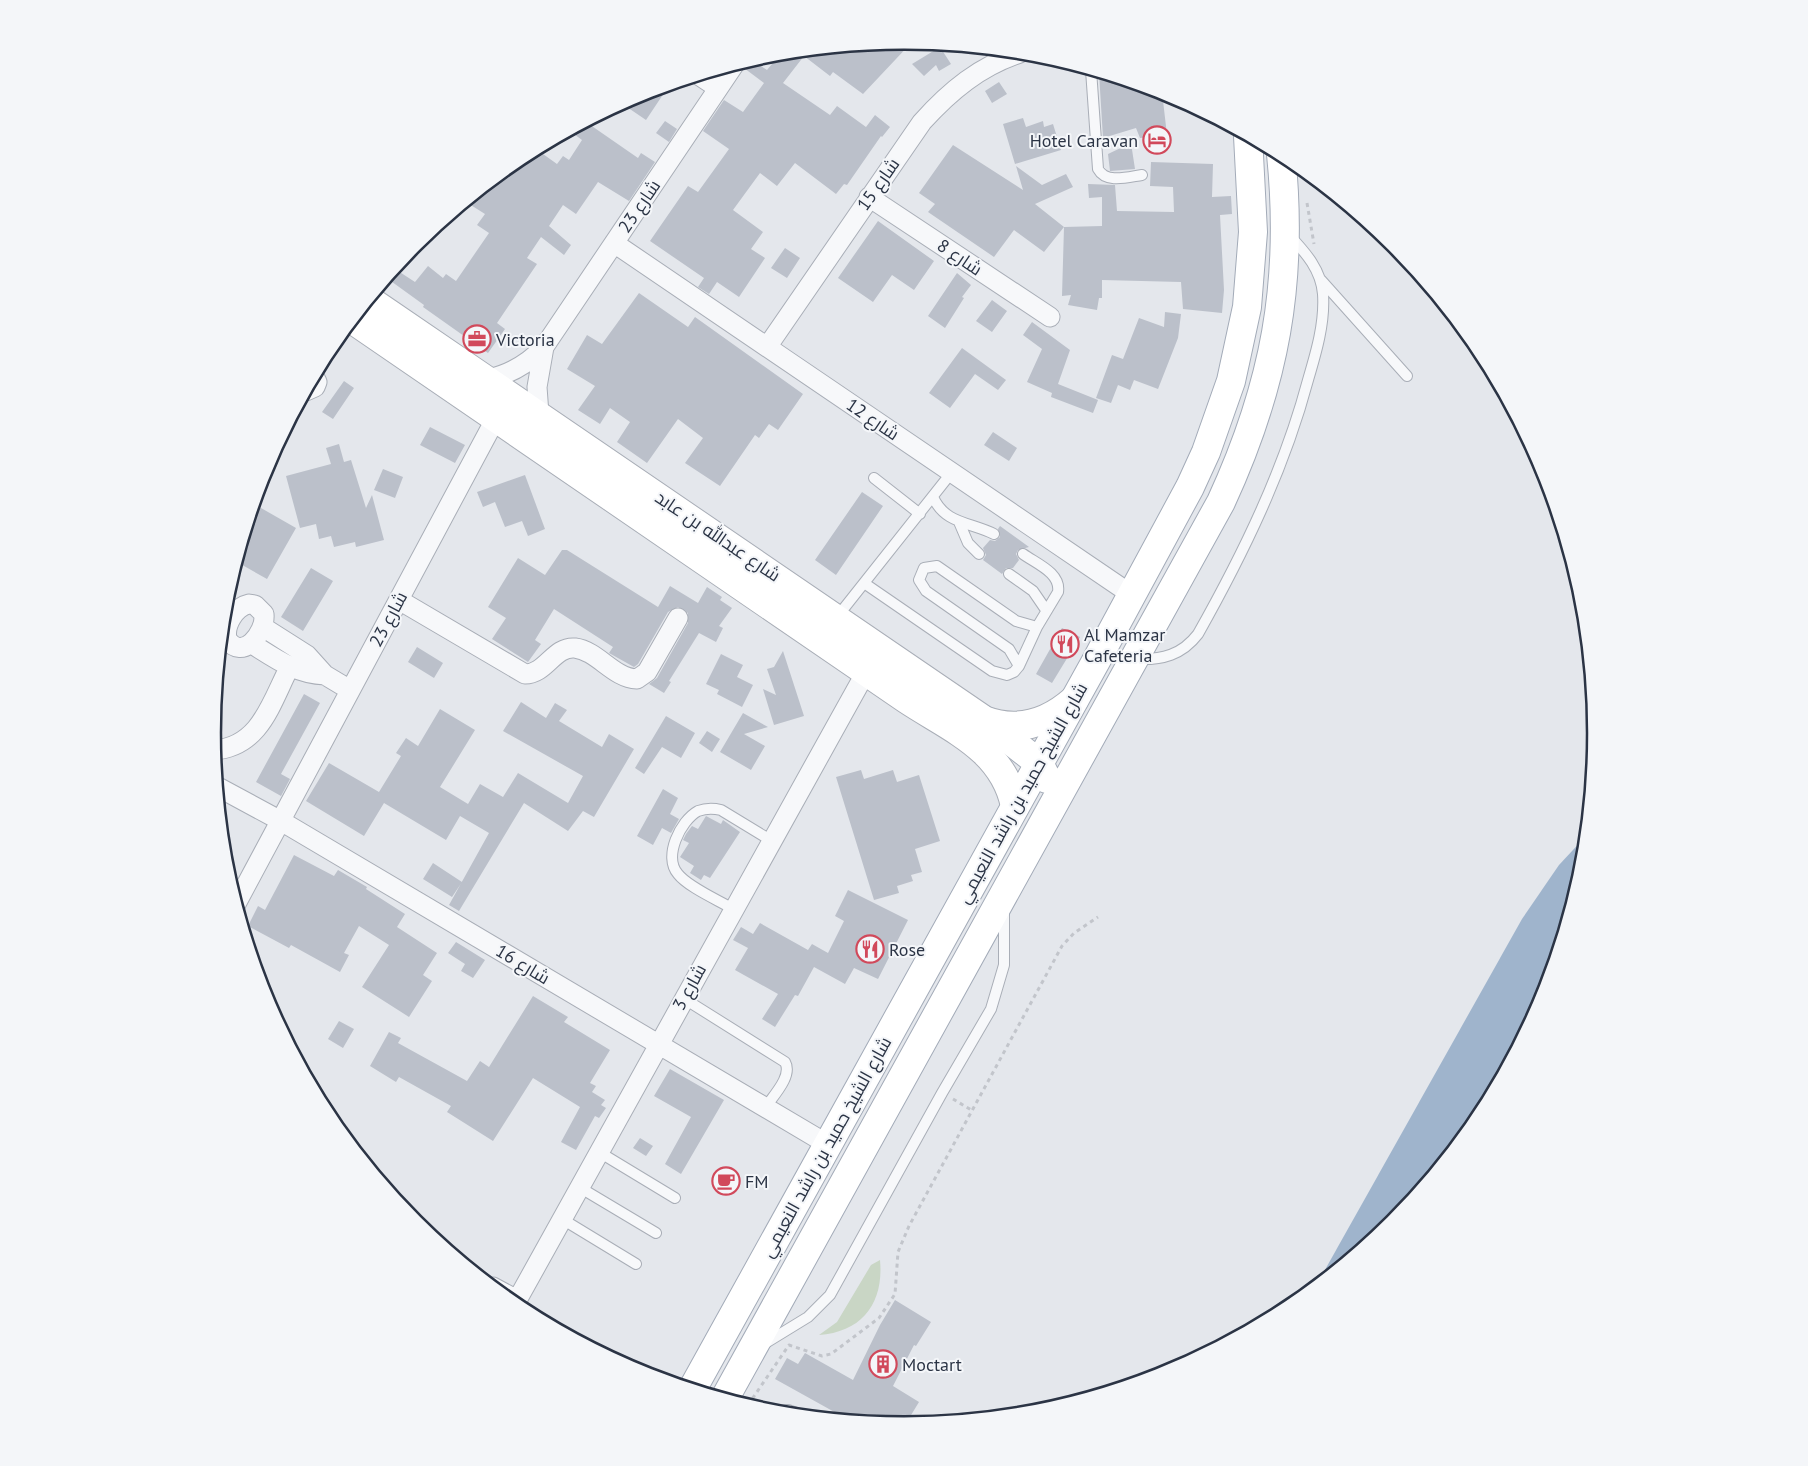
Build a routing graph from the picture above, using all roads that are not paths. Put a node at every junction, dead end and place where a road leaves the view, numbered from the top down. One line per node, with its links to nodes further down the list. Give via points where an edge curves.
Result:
1 (1008, 58): 9 (street, شارع 15, via 983,69 940,102)
2 (729, 73): 5 (street, شارع 23)
3 (1091, 76): 8 (lane, via 1100,174 1109,178)
4 (705, 80): 5 (street)
5 (718, 88): 11 (street, شارع 23)
6 (1249, 144): 35 (main road, شارع الشيخ حميد بن راشد النعيمي, via 1251,269 1242,335 1231,381 1206,452)
7 (1282, 164): 10 (main road, شارع الشيخ حميد بن راشد النعيمي)
8 (1142, 175)
9 (869, 197): 14 (street, شارع 8); 17 (street, شارع 15)
10 (1286, 231): 12 (lane, via 1314,264); 45 (main road, شارع الشيخ حميد بن راشد النعيمي, via 1285,271 1274,351 1253,428 1221,502)
11 (614, 243): 16 (street, شارع 23); 17 (street, شارع 12)
12 (1320, 278): 19 (lane); 45 (lane, via 1322,309 1312,366 1288,444 1258,520 1192,642 1168,656)
13 (373, 304): 18 (main road, شارع عبدالله بن عابد)
14 (1050, 317)
15 (358, 322): 18 (main road, شارع عبدالله بن عابد)
16 (544, 347): 20 (street, شارع 23, via 524,365); 21 (street, شارع 23, via 537,387)
17 (767, 347): 25 (street, شارع 12)
18 (427, 354): 20 (main road, شارع عبدالله بن عابد); 22 (main road, شارع عبدالله بن عابد)
19 (1407, 376)
20 (488, 380): 21 (main road, شارع عبدالله بن عابد)
21 (539, 414): 23 (main road, شارع عبدالله بن عابد)
22 (496, 418): 24 (main road, شارع عبدالله بن عابد); 36 (street, شارع 23)
23 (587, 446): 24 (main road, via 590,462 583,470); 38 (main road, شارع عبدالله بن عابد)
24 (572, 470): 48 (main road, شارع عبدالله بن عابد)
25 (952, 472): 27 (lane); 35 (street, شارع 12)
26 (874, 478): 28 (lane)
27 (933, 497): 28 (lane); 29 (lane, via 943,513)
28 (920, 514): 34 (lane)
29 (959, 522): 30 (lane); 31 (lane, via 968,544)
30 (994, 534)
31 (980, 554)
32 (1024, 554): 37 (lane, via 1058,580 1058,592)
33 (1009, 574): 37 (lane, via 1033,591)
34 (864, 583): 38 (lane); 46 (lane, via 992,671 1007,675)
35 (1132, 595): 53 (main road, شارع الشيخ حميد بن راشد النعيمي)
36 (399, 600): 39 (street, via 525,674 538,672 560,652 572,648 585,652 624,676 637,679 648,672); 51 (street, شارع 23)
37 (1046, 610): 42 (lane)
38 (837, 617): 50 (main road, شارع عبدالله بن عابد)
39 (678, 618)
40 (231, 620): 41 (street, via 242,605 255,605 264,614)
41 (263, 626): 44 (street); 49 (street, via 307,655)
42 (1036, 627): 46 (lane); 46 (lane, via 1016,621 937,566 924,568 920,573 919,580 926,591 1009,649)
43 (228, 640): 44 (street, via 235,647)
44 (252, 644): 47 (street)
45 (1134, 659): 60 (main road, شارع الشيخ حميد بن راشد النعيمي)
46 (1019, 666)
47 (289, 668): 49 (street); 55 (street, via 255,732 243,743)
48 (866, 672): 52 (main road, شارع عبدالله بن عابد); 61 (street, شارع 3)
49 (325, 675): 51 (street)
50 (924, 676): 52 (main road, via 928,689 925,695 920,700); 54 (main road, شارع عبدالله بن عابد)
51 (350, 690): 59 (street, شارع 23)
52 (906, 699): 58 (main road, شارع عبدالله بن عابد, via 990,756 1007,778)
53 (1074, 700): 54 (main road, شارع عبدالله بن عابد, via 1062,711 1032,724 998,725); 56 (main road, شارع الشيخ حميد بن راشد النعيمي)
54 (984, 720): 56 (main road)
55 (221, 749)
56 (1039, 763): 58 (main road, شارع الشيخ حميد بن راشد النعيمي); 60 (main road, via 1048,787)
57 (223, 790): 59 (street, شارع 16)
58 (1016, 806): 68 (main road, شارع الشيخ حميد بن راشد النعيمي)
59 (281, 821): 63 (street, شارع 23); 66 (street, شارع 16)
60 (1034, 838): 62 (main road, شارع الشيخ حميد بن راشد النعيمي)
61 (772, 841): 64 (street, شارع 3); 64 (lane, via 713,808 691,816 674,843 671,860 678,875)
62 (1004, 894): 76 (main road, شارع الشيخ حميد بن راشد النعيمي); 76 (lane, via 1004,965 997,995 984,1023 830,1295 808,1317)
63 (241, 895)
64 (733, 909): 65 (street, شارع 3)
65 (683, 998): 66 (street, شارع 3); 67 (lane, via 785,1062 786,1076)
66 (658, 1044): 67 (street, شارع 16); 69 (street, شارع 3)
67 (765, 1108): 68 (street, شارع 16)
68 (827, 1144): 77 (main road, شارع الشيخ حميد بن راشد النعيمي)
69 (599, 1152): 70 (street, شارع 3); 71 (lane)
70 (579, 1187): 72 (street, شارع 3); 73 (lane)
71 (675, 1198)
72 (562, 1219): 74 (lane); 75 (street, شارع 3)
73 (656, 1233)
74 (636, 1264)
75 (519, 1297)
76 (750, 1352): 78 (main road, شارع الشيخ حميد بن راشد النعيمي)
77 (695, 1383)
78 (728, 1393)

